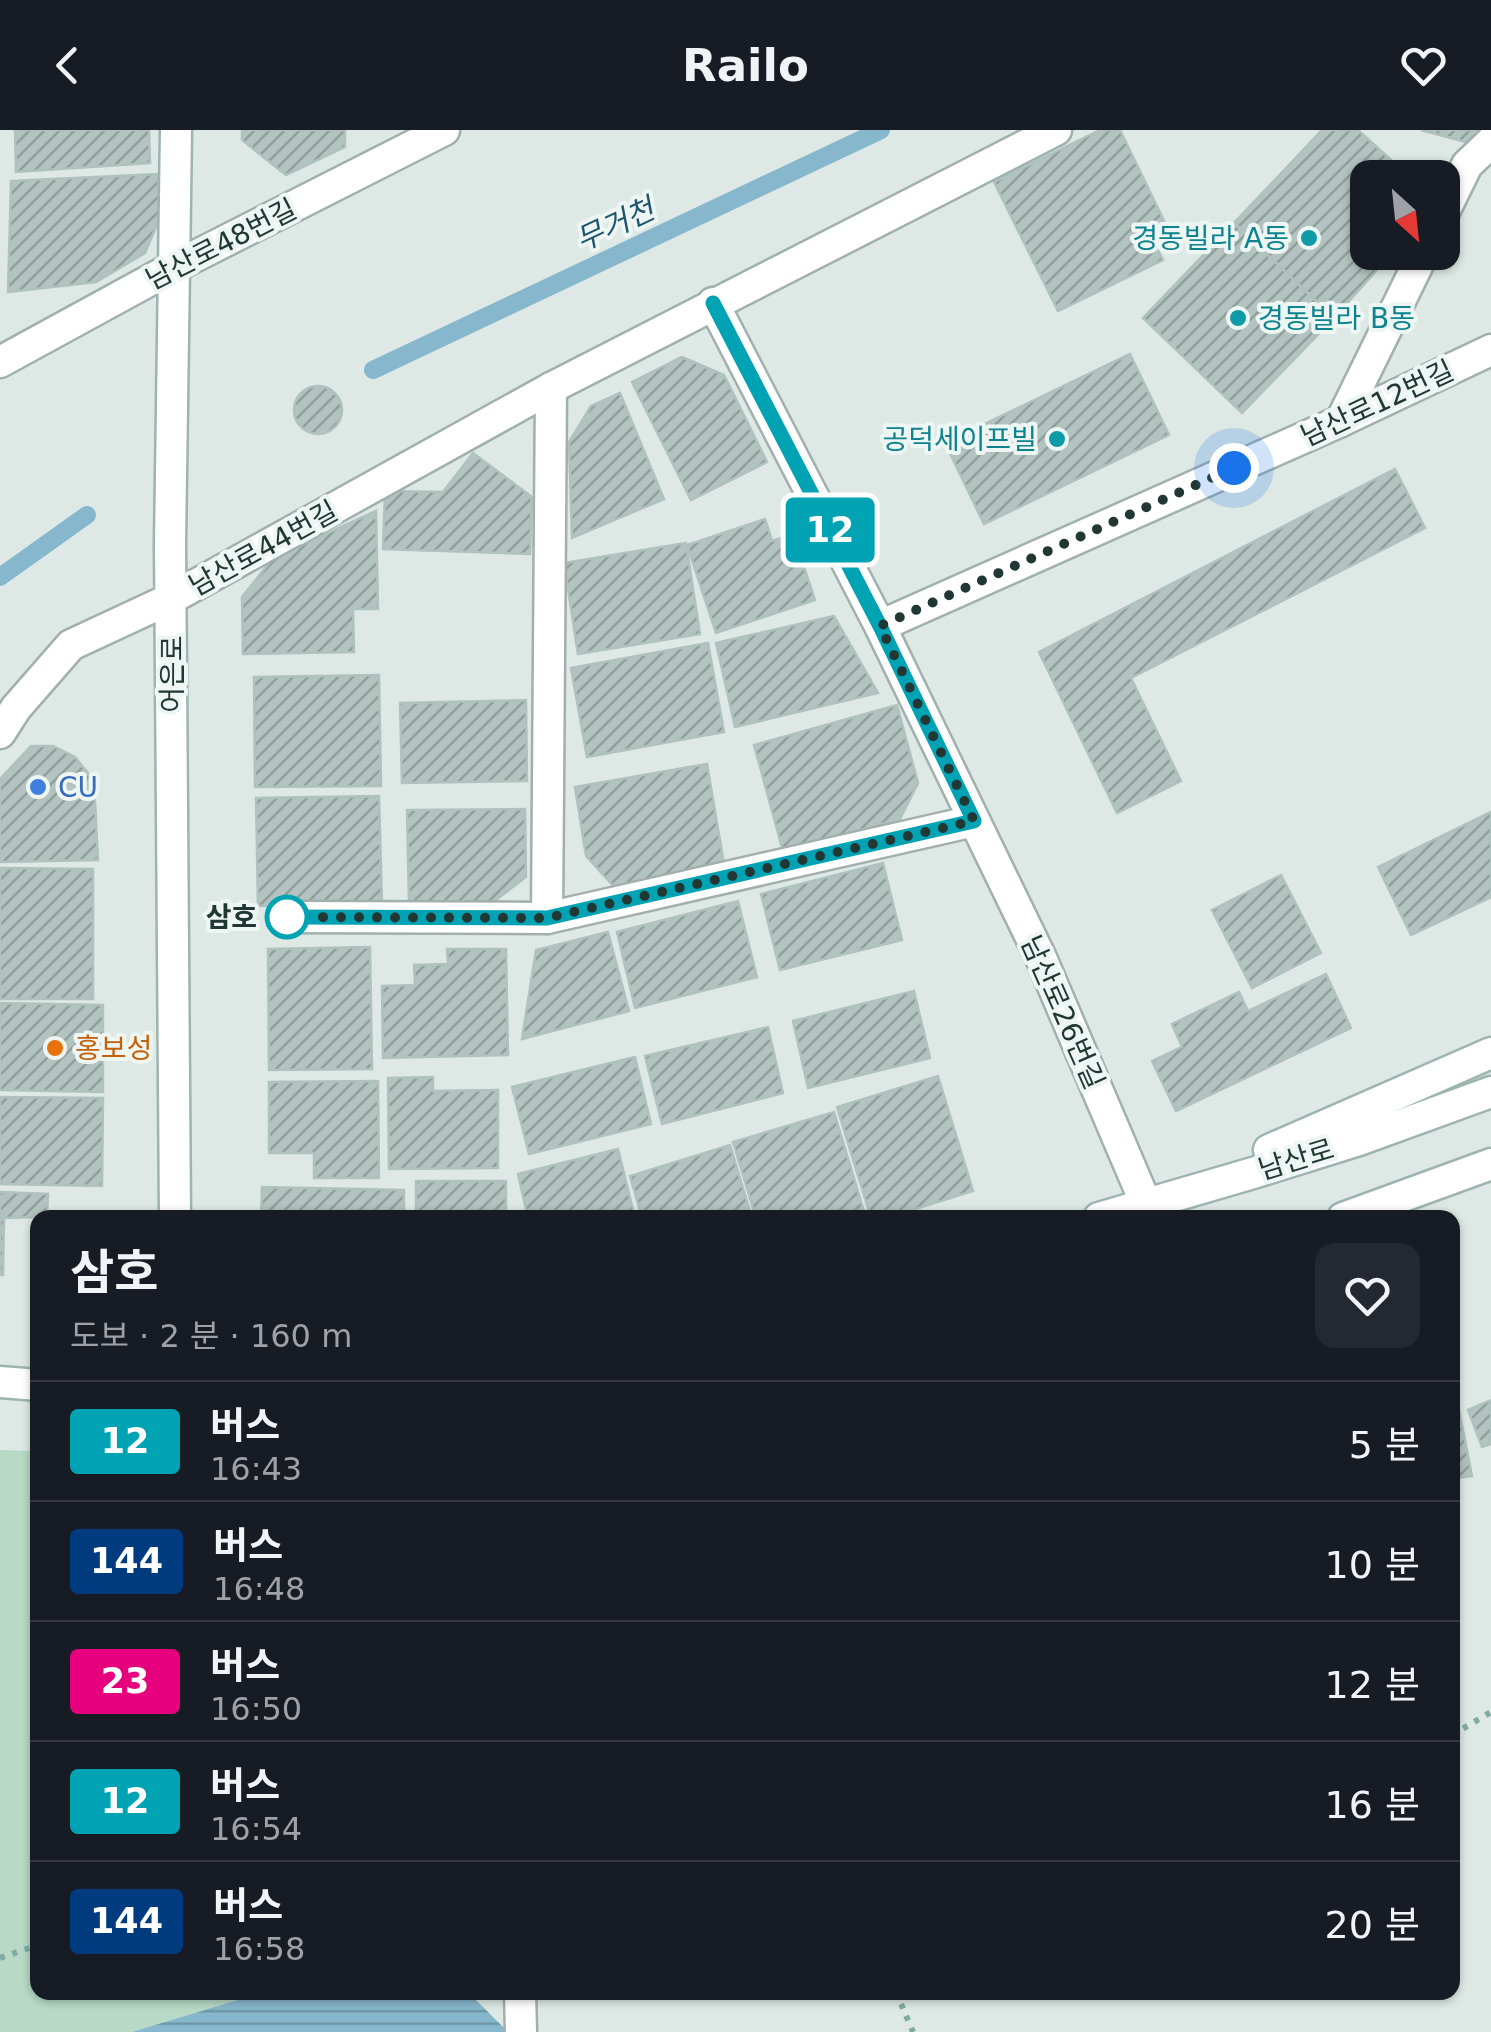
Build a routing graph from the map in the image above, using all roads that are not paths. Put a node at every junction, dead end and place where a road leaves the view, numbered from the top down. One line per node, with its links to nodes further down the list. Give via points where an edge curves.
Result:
1 (176, 130): 7 (street, 어은로)
2 (444, 130): 4 (street, 남산로48번길)
3 (1056, 130): 9 (street, 남산로44번길)
4 (408, 140): 7 (street, 남산로48번길)
5 (1491, 142): 6 (street)
6 (1460, 181)
7 (174, 268): 11 (street, 남산로48번길); 14 (street, 어은로)
8 (1415, 270): 13 (street)
9 (713, 303): 12 (street, 남산로44번길); 15 (street, 남산로26번길)
10 (1491, 350): 13 (street, 남산로12번길)
11 (0, 362)
12 (551, 388): 14 (street, 남산로44번길); 19 (street)
13 (1341, 421): 15 (street, 남산로12번길)
14 (172, 598): 16 (street, 남산로44번길, via 70,645); 24 (street, 어은로)
15 (880, 626): 17 (street, 남산로26번길)
16 (0, 733)
17 (974, 821): 19 (street); 23 (street, 남산로26번길)
18 (287, 917): 19 (street)
19 (547, 918)
20 (1491, 1053): 23 (street)
21 (1491, 1092): 23 (street, 남산로)
22 (1491, 1164): 26 (street)
23 (1146, 1204): 25 (street, 남산로)
24 (174, 1210)
25 (1126, 1210)
26 (1365, 1210)
27 (0, 1382): 28 (street)
28 (30, 1384)
29 (520, 2000): 30 (street)
30 (521, 2032)

